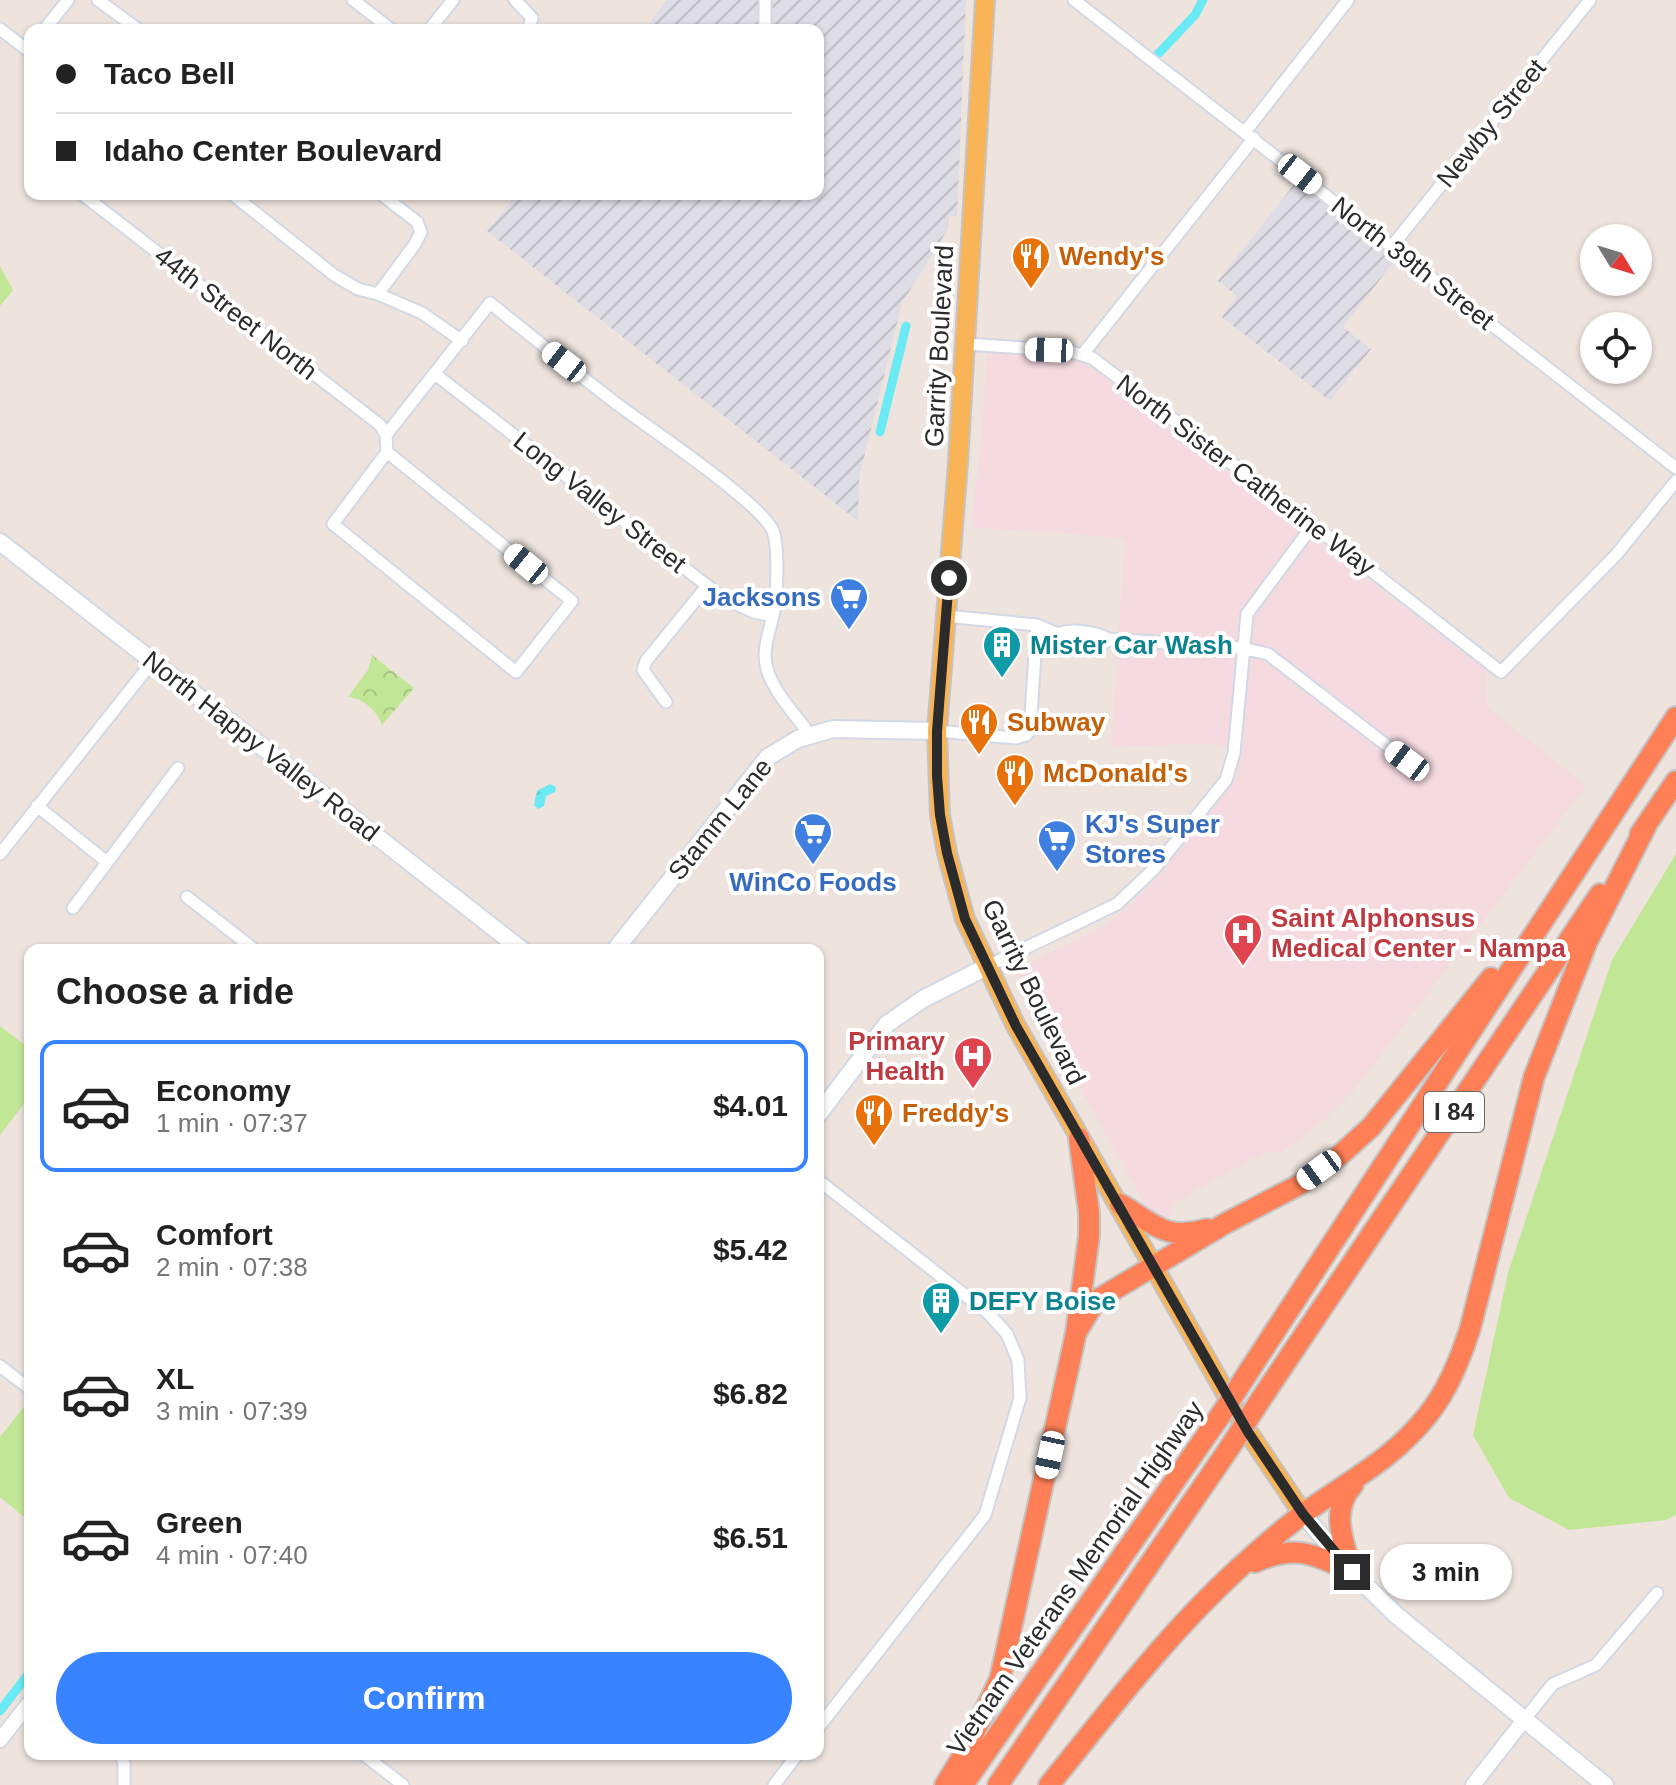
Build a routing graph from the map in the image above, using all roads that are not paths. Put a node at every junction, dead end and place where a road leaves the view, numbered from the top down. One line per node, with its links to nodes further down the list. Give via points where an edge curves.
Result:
1 (68, 0): 11 (street)
2 (98, 0): 12 (street)
3 (353, 0): 13 (street)
4 (453, 0): 14 (street)
5 (515, 0): 15 (street)
6 (765, 0): 16 (street)
7 (985, 0): 26 (main road, Garrity Boulevard)
8 (1074, 0): 19 (street, North 39th Street)
9 (1348, 0): 19 (street)
10 (1590, 0): 23 (street, Newby Street)
11 (49, 24)
12 (131, 24)
13 (384, 24)
14 (434, 24)
15 (530, 24)
16 (765, 24)
17 (0, 29): 18 (street)
18 (24, 46)
19 (1250, 135): 23 (street, North 39th Street); 27 (street)
20 (90, 200): 29 (street, 44th Street North, via 380,425)
21 (240, 200): 24 (street, via 334,275)
22 (389, 200): 24 (street, via 417,222 421,232)
23 (1392, 246): 31 (street, North 39th Street)
24 (378, 294): 25 (street, via 422,313)
25 (462, 341): 28 (street); 36 (street, via 490,303 732,490 773,532)
26 (965, 344): 27 (street, North Sister Catherine Way); 37 (main road, Garrity Boulevard)
27 (1083, 354): 33 (street, North Sister Catherine Way)
28 (435, 374): 29 (street); 35 (street, Long Valley Street)
29 (386, 435): 30 (street)
30 (387, 452): 30 (street, via 333,524 516,672 572,601)
31 (1676, 468)
32 (1676, 481): 33 (street, North Sister Catherine Way, via 1616,555 1501,672)
33 (1313, 525): 39 (street, via 1247,614)
34 (0, 542): 40 (main road, North Happy Valley Road)
35 (707, 586): 36 (street, Long Valley Street, via 743,608); 41 (street, via 646,661 643,670)
36 (773, 616): 44 (street, via 766,667)
37 (946, 616): 38 (street); 43 (main road, Garrity Boulevard)
38 (1037, 625): 39 (street, via 1058,634 1064,630 1108,639); 43 (street, Stamm Lane, via 1026,735)
39 (1242, 648): 45 (street, via 1268,654); 58 (street, via 1234,753 1226,780 1214,796 1153,870 1111,909)
40 (153, 661): 48 (street); 56 (main road, North Happy Valley Road)
41 (666, 702)
42 (1676, 717): 52 (highway, Vietnam Veterans Memorial Highway / I 84)
43 (937, 731): 44 (main road, Stamm Lane, via 833,729); 58 (main road, Garrity Boulevard, via 947,853 965,919)
44 (810, 735): 57 (main road, Stamm Lane, via 768,757)
45 (1407, 761)
46 (178, 768): 51 (street)
47 (1676, 781): 49 (highway, Vietnam Veterans Memorial Highway / I 84)
48 (37, 806): 50 (street); 51 (street)
49 (1647, 824): 68 (highway, via 1587,942 1534,1077 1456,1368 1428,1415); 85 (highway, Vietnam Veterans Memorial Highway / I 84, bridge)
50 (0, 854)
51 (107, 862): 54 (street)
52 (1568, 880): 63 (highway, via 1371,1127 1299,1185); 84 (highway, Vietnam Veterans Memorial Highway / I 84, bridge, via 1220,1416)
53 (187, 897): 55 (street)
54 (73, 908)
55 (247, 944)
56 (514, 944)
57 (620, 944)
58 (988, 966): 59 (main road, via 887,1024); 60 (main road, Garrity Boulevard)
59 (824, 1107)
60 (1079, 1138): 62 (main road, Garrity Boulevard); 65 (highway, via 1089,1236)
61 (824, 1185): 74 (street, via 989,1314 1007,1334 1018,1360 1020,1398 985,1515)
62 (1120, 1204): 63 (highway, via 1169,1233 1185,1235); 64 (main road, Garrity Boulevard)
63 (1226, 1223): 64 (highway)
64 (1153, 1266): 65 (highway, via 1095,1301); 69 (main road, Garrity Boulevard, via 1248,1432)
65 (1076, 1333): 83 (highway, via 1000,1679)
66 (0, 1366): 67 (street)
67 (24, 1384)
68 (1361, 1477): 69 (highway); 71 (highway, via 1339,1513)
69 (1303, 1514): 70 (highway); 71 (main road)
70 (1238, 1569): 71 (highway, via 1276,1552 1296,1551); 86 (highway)
71 (1352, 1572): 75 (main road)
72 (1657, 1593): 75 (street, via 1596,1665 1553,1684)
73 (24, 1710): 76 (street)
74 (824, 1720)
75 (1524, 1720): 87 (street); 88 (main road)
76 (0, 1740)
77 (123, 1760): 80 (street)
78 (371, 1760): 81 (street)
79 (793, 1760): 82 (street)
80 (124, 1785)
81 (403, 1785)
82 (774, 1785)
83 (945, 1785)
84 (963, 1785)
85 (998, 1785)
86 (1049, 1785)
87 (1473, 1785)
88 (1605, 1785)

